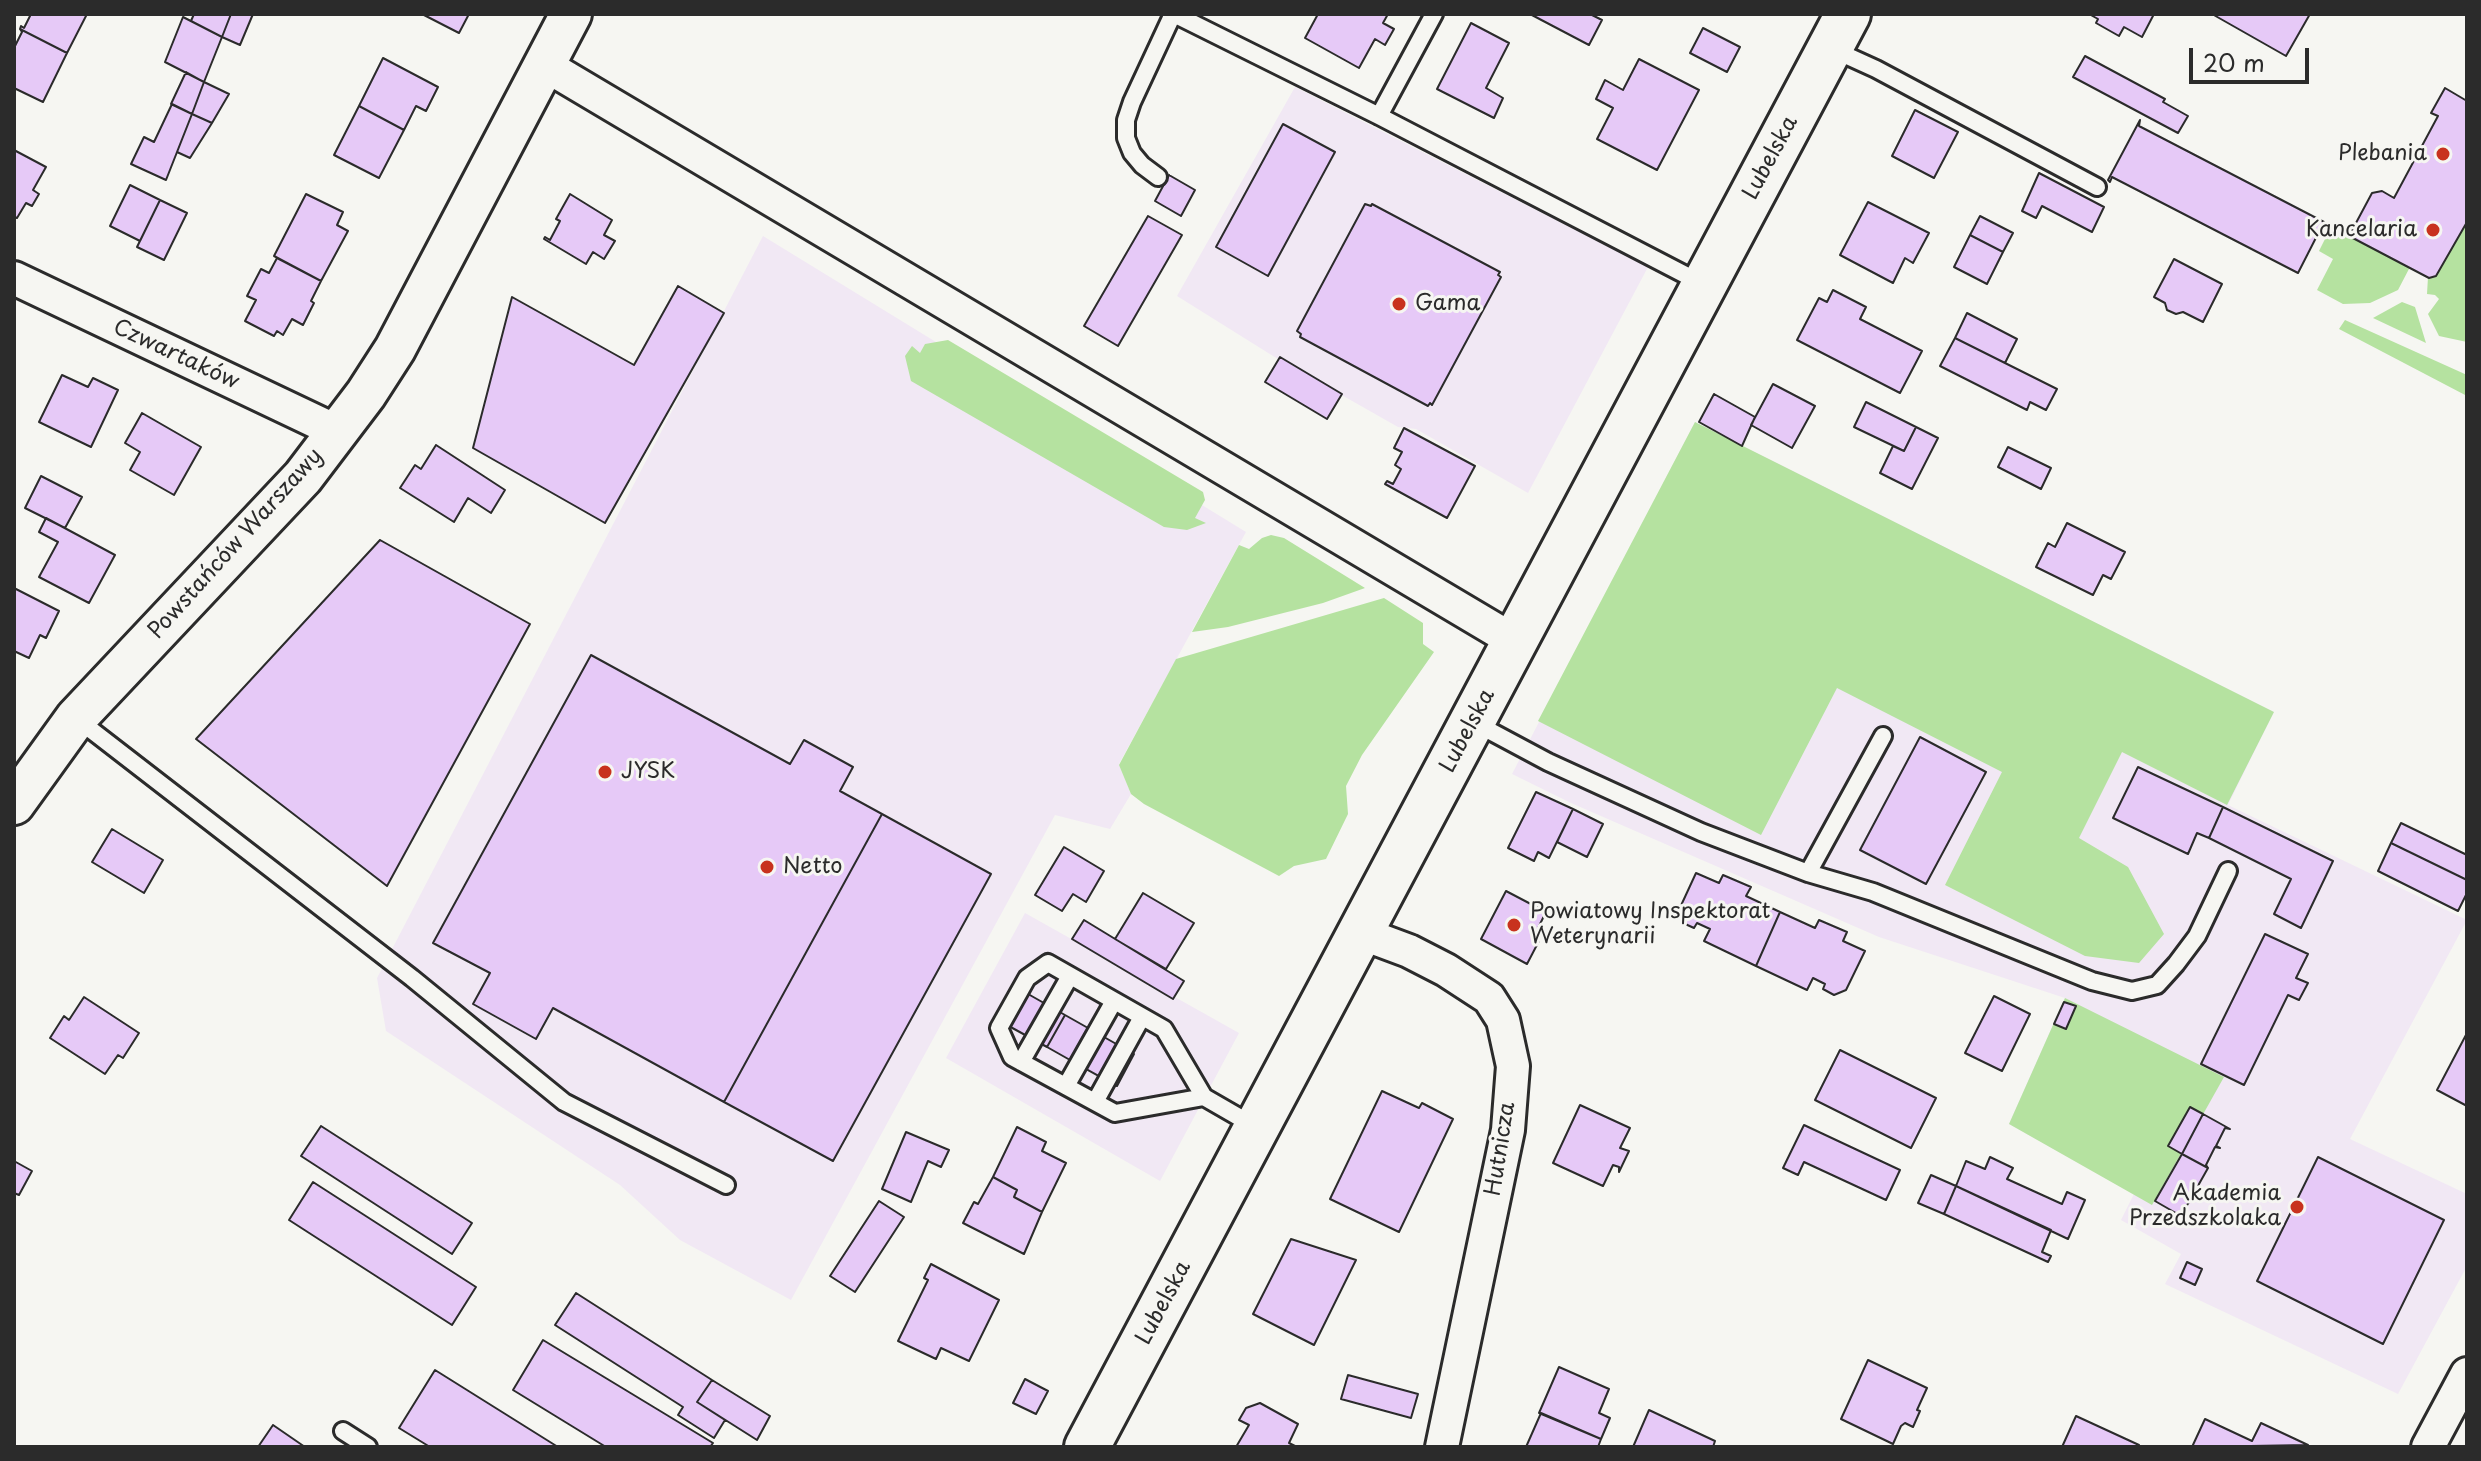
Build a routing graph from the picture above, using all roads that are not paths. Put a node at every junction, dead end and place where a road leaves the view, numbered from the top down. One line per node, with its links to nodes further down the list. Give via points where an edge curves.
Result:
1 (571, 14): 6 (street, Powstańców Warszawy)
2 (1173, 14): 4 (lane); 8 (lane, via 1126,120 1132,153)
3 (1434, 14): 7 (lane)
4 (1202, 20): 7 (lane)
5 (1839, 31): 9 (lane, via 1876,69); 11 (main road, Lubelska)
6 (545, 65): 12 (street, Powstańców Warszawy, via 395,349); 13 (street)
7 (1379, 116): 11 (lane)
8 (1158, 177)
9 (2097, 187)
10 (14, 278): 12 (street, Czwartaków)
11 (1704, 285): 13 (main road, Lubelska)
12 (338, 432): 14 (street, Powstańców Warszawy, via 303,477)
13 (1516, 642): 15 (main road, Lubelska)
14 (76, 718): 17 (street, Powstańców Warszawy); 29 (lane, via 564,1102)
15 (1473, 722): 19 (lane, via 1701,832); 20 (main road, Lubelska)
16 (1883, 736): 19 (lane)
17 (14, 804)
18 (2228, 871): 19 (lane, via 2197,936 2176,964 2157,985 2132,991 2092,981 1873,892)
19 (1808, 873)
20 (1358, 932): 28 (main road, Lubelska); 34 (street, Hutnicza, via 1409,951 1489,998 1503,1020 1513,1066 1508,1130)
21 (1070, 976): 22 (lane); 24 (lane); 24 (lane, via 1048,963 1027,978 999,1028 1012,1057)
22 (1114, 1001): 23 (lane); 25 (lane)
23 (1142, 1017): 26 (lane, via 1164,1029); 27 (lane)
24 (1021, 1062): 25 (lane)
25 (1066, 1086): 27 (lane)
26 (1204, 1097): 27 (lane, via 1115,1113); 28 (lane)
27 (1095, 1102)
28 (1256, 1127): 33 (main road, Lubelska)
29 (726, 1185)
30 (2467, 1374): 35 (street)
31 (343, 1431): 32 (lane)
32 (368, 1447)
33 (1087, 1447)
34 (1442, 1447)
35 (2428, 1447)

